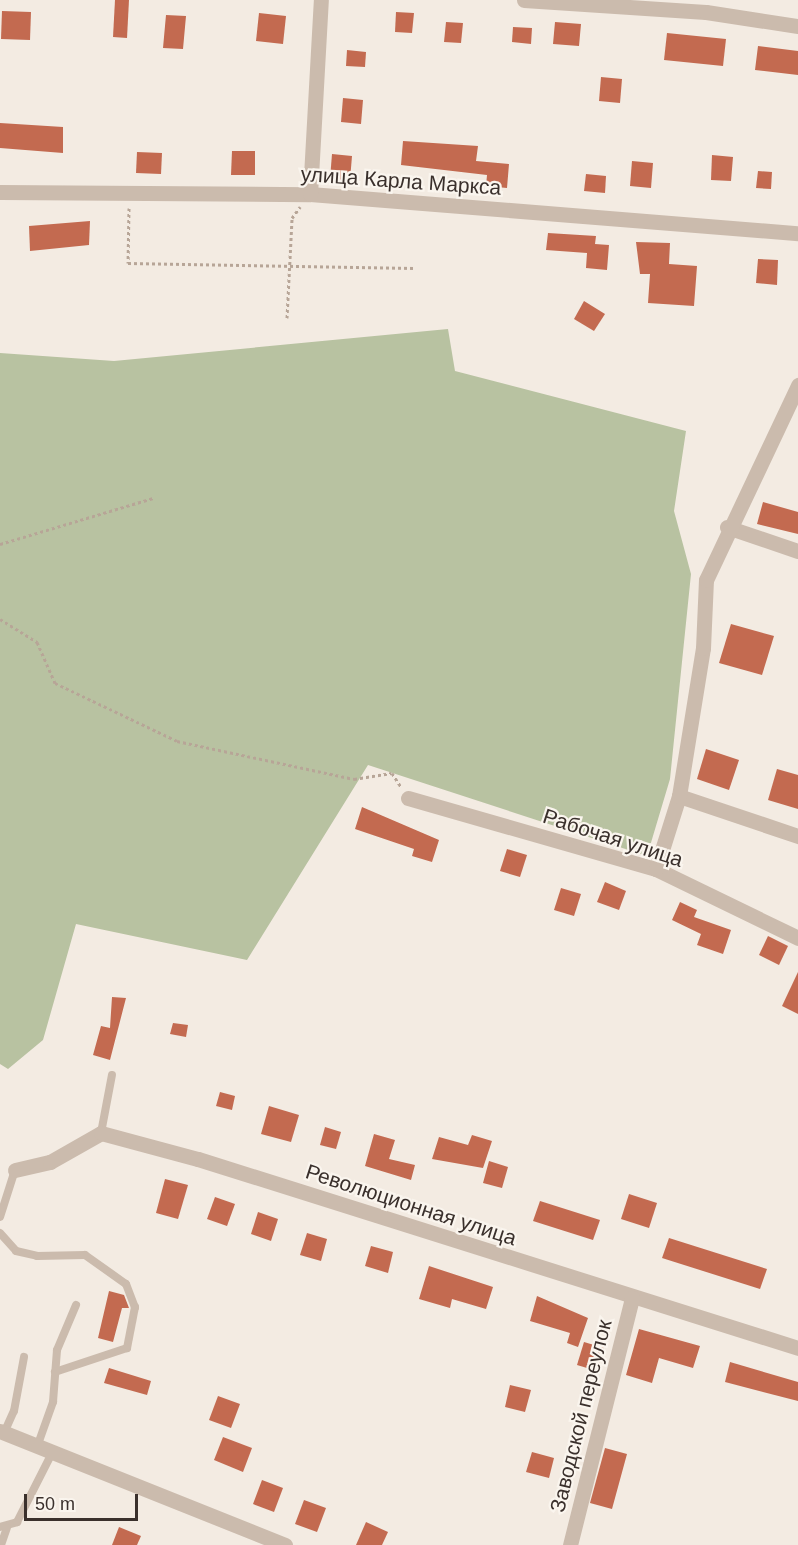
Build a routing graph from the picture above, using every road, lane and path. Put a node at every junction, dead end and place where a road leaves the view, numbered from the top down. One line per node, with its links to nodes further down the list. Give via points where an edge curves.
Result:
1 (321, 0): 6 (street)
2 (524, 0): 3 (street, via 706,12)
3 (798, 26)
4 (0, 192): 5 (street, улица Карла Маркса)
5 (129, 192): 6 (street, улица Карла Маркса); 8 (path, via 128,263)
6 (310, 194): 7 (street, улица Карла Маркса); 8 (path, via 292,218)
7 (798, 233)
8 (290, 266): 9 (path); 10 (path)
9 (414, 268)
10 (287, 318)
11 (798, 385): 13 (street)
12 (153, 498): 14 (path)
13 (727, 527): 15 (street); 17 (street, via 706,580 703,648)
14 (0, 544)
15 (798, 551)
16 (0, 619): 18 (path, via 37,642 55,683 177,741 354,780 392,774)
17 (679, 796): 19 (street); 20 (street)
18 (408, 798): 20 (street, Рабочая улица)
19 (798, 836)
20 (656, 869): 21 (street, Рабочая улица)
21 (798, 938)
22 (112, 1075): 23 (lane)
23 (101, 1133): 24 (street, via 50,1162); 27 (street, Революционная улица, via 198,1159)
24 (15, 1170): 25 (lane)
25 (0, 1217)
26 (0, 1233): 31 (lane, via 16,1251 37,1256 85,1255 126,1284 135,1307 127,1348)
27 (632, 1298): 29 (street, Революционная улица); 37 (street, Заводской переулок)
28 (76, 1305): 31 (lane, via 57,1350)
29 (798, 1348)
30 (24, 1357): 32 (lane, via 14,1411)
31 (55, 1372): 33 (lane)
32 (2, 1432): 33 (street)
33 (44, 1451): 34 (lane, via 17,1522); 36 (street)
34 (4, 1527): 35 (lane)
35 (1, 1545)
36 (285, 1545)
37 (570, 1545)

